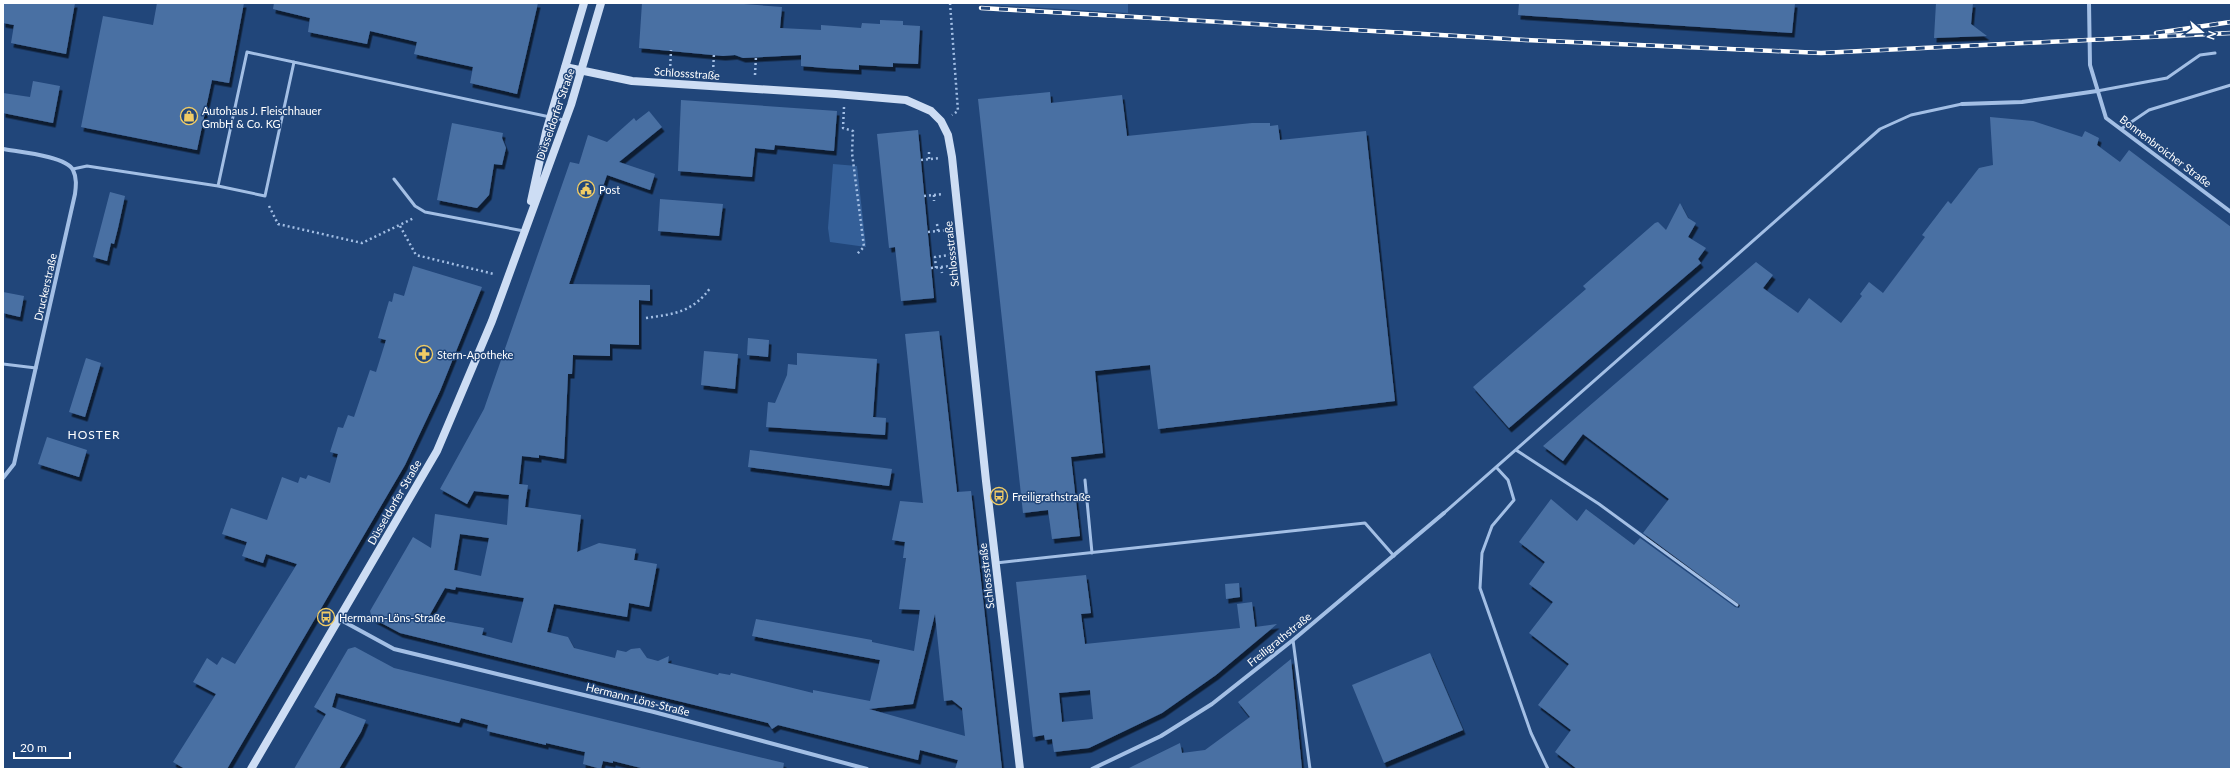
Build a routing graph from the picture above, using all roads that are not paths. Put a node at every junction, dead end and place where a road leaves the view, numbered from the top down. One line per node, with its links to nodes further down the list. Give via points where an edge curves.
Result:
1 (584, 3): 6 (main road, Düsseldorfer Straße)
2 (601, 3): 7 (main road, Düsseldorfer Straße)
3 (2089, 3): 9 (street, Bonnenbroicher Straße, via 2090,65)
4 (2215, 52): 9 (lane, via 2200,55 2167,78)
5 (294, 62): 11 (lane); 17 (lane, via 247,52); 17 (lane, via 265,196)
6 (565, 67): 7 (main road, Schlossstraße); 11 (main road, Düsseldorfer Straße)
7 (582, 71): 12 (main road, Düsseldorfer Straße); 29 (main road, Schlossstraße, via 632,81 912,102 932,111 941,121 948,135 952,157)
8 (2231, 86): 13 (lane, via 2149,110)
9 (2097, 92): 10 (street, via 2022,102); 13 (street, Bonnenbroicher Straße, via 2106,118)
10 (1962, 104): 22 (lane, via 1911,115 1880,129)
11 (550, 117): 12 (lane); 19 (main road, Düsseldorfer Straße)
12 (565, 120): 19 (main road, Düsseldorfer Straße)
13 (2121, 129): 18 (street, Bonnenbroicher Straße)
14 (3, 149): 15 (street, via 64,161)
15 (73, 169): 17 (lane, via 87,166); 21 (street, Druckerstraße, via 76,181 75,194)
16 (394, 179): 19 (lane, via 415,206 425,212)
17 (218, 186)
18 (2231, 212)
19 (524, 231): 31 (main road, Düsseldorfer Straße, via 477,358 437,451)
20 (3, 364): 21 (lane)
21 (36, 368): 24 (street, Druckerstraße, via 14,464)
22 (1516, 450): 23 (lane); 30 (lane, via 1599,504)
23 (1496, 468): 26 (lane); 38 (lane, via 1508,480 1514,500 1492,526 1482,553 1480,588 1532,733)
24 (3, 478)
25 (1085, 480): 27 (lane)
26 (1444, 514): 28 (street, Freiligrathstraße)
27 (1092, 553): 28 (lane, via 1365,524); 29 (lane)
28 (1394, 556): 32 (street, Freiligrathstraße)
29 (996, 563): 35 (main road, Schlossstraße)
30 (1737, 605)
31 (339, 619): 33 (main road, Düsseldorfer Straße); 34 (street, Hermann-Löns-Straße, via 394,649 654,712)
32 (1293, 640): 36 (street, Freiligrathstraße, via 1212,704 1161,736); 37 (lane)
33 (251, 769)
34 (866, 769)
35 (1020, 769)
36 (1092, 769)
37 (1310, 769)
38 (1548, 769)

